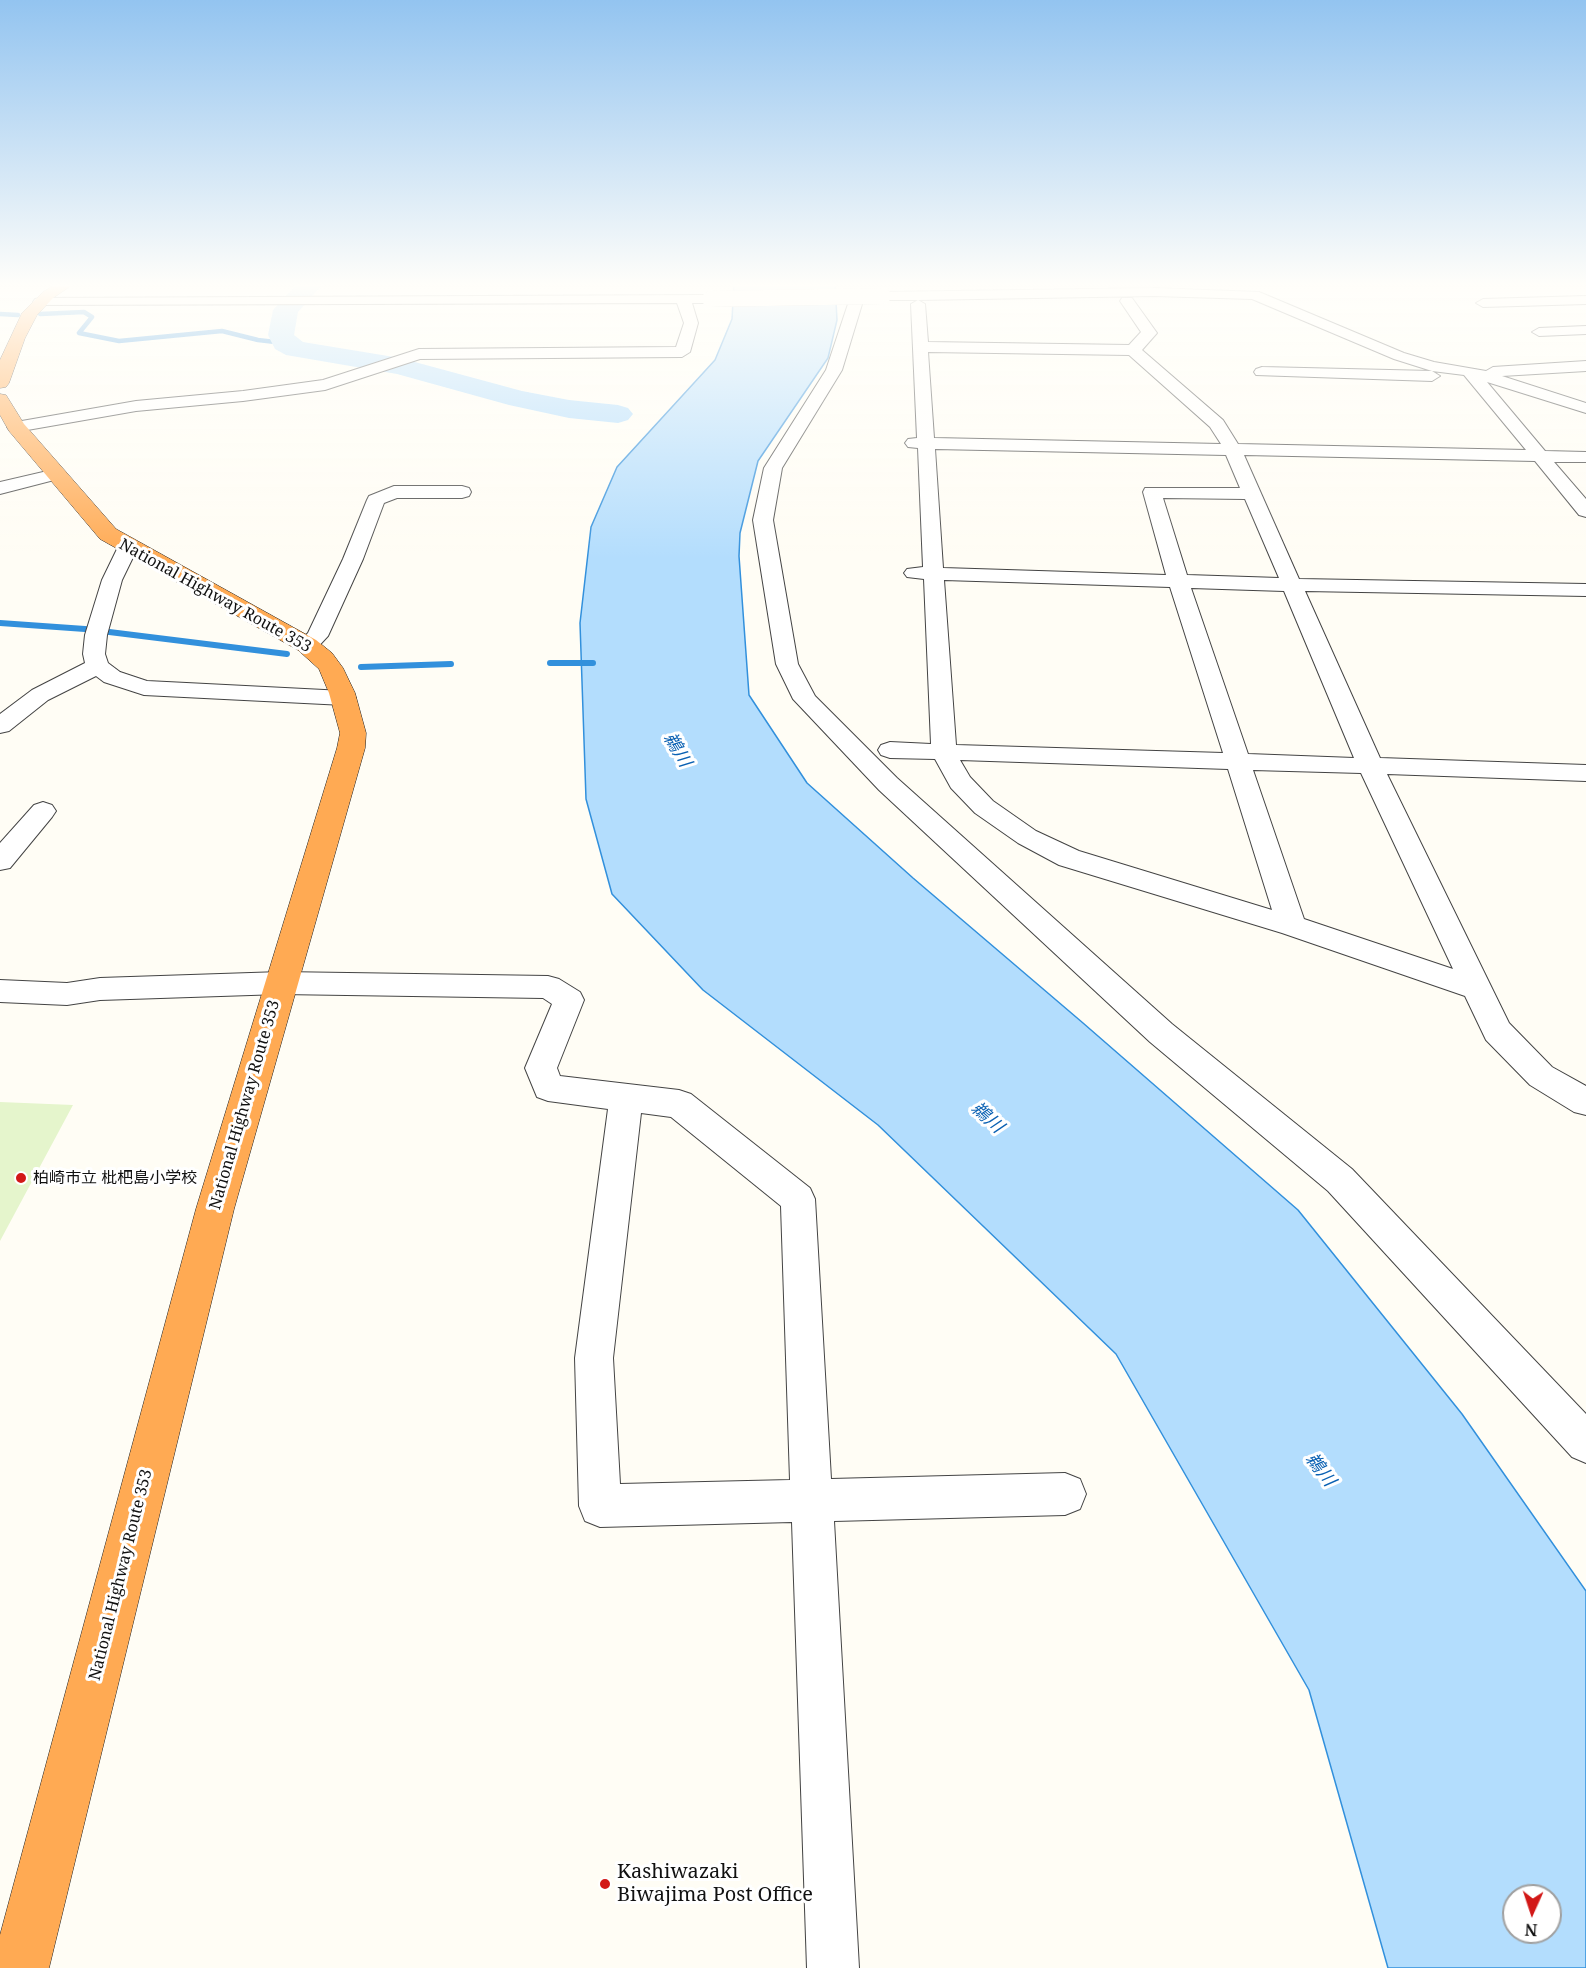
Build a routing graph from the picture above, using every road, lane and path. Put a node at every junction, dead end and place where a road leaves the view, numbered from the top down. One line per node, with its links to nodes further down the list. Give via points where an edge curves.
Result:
1 (354, 375): 8 (street, via 319,386 254,395)
2 (831, 375): 40 (street, via 773,468 763,520 787,664 806,699 888,784 1161,1033 1340,1180)
3 (926, 375): 9 (street)
4 (1161, 375): 10 (street, via 1217,424)
5 (1472, 375): 11 (street)
6 (1474, 375): 7 (street)
7 (1586, 408)
8 (8, 413): 13 (highway, National Highway Route 353)
9 (921, 443): 10 (street); 19 (street)
10 (1233, 450): 11 (street); 16 (street)
11 (1539, 456): 12 (street); 17 (street)
12 (1586, 457)
13 (56, 474): 14 (street); 18 (highway, National Highway Route 353, via 108,534)
14 (0, 488)
15 (462, 492): 23 (street, via 393,492 376,500 317,636)
16 (1252, 494): 20 (street, via 1152,492); 21 (street)
17 (1586, 511)
18 (128, 547): 23 (highway, National Highway Route 353); 24 (street, via 112,580 97,631)
19 (924, 573): 20 (street); 28 (street)
20 (1178, 581): 21 (street); 29 (street)
21 (1291, 585): 22 (street); 30 (street)
22 (1586, 590)
23 (307, 645): 25 (highway, National Highway Route 353, via 331,668)
24 (97, 666): 25 (street, via 112,677 144,688); 26 (street, via 40,695)
25 (344, 698): 35 (highway, National Highway Route 353, via 352,721 351,748)
26 (0, 726)
27 (891, 750): 28 (street)
28 (944, 753): 29 (street); 34 (street, via 960,782 984,807 1069,858)
29 (1238, 763): 30 (street); 34 (street)
30 (1371, 767): 31 (street); 36 (street)
31 (1586, 773)
32 (43, 811): 33 (street)
33 (0, 861)
34 (1292, 926): 36 (street)
35 (280, 983): 37 (street, via 67,993); 38 (street, via 548,987 569,1000 541,1068 548,1088); 43 (highway, National Highway Route 353, via 215,1209)
36 (1478, 989): 39 (street, via 1497,1031 1541,1076)
37 (0, 991)
38 (626, 1098): 42 (street, via 679,1104 798,1199); 42 (street, via 594,1358 600,1506)
39 (1586, 1102)
40 (1586, 1443)
41 (1065, 1494): 42 (street)
42 (811, 1500): 44 (street)
43 (21, 1968)
44 (832, 1968)

